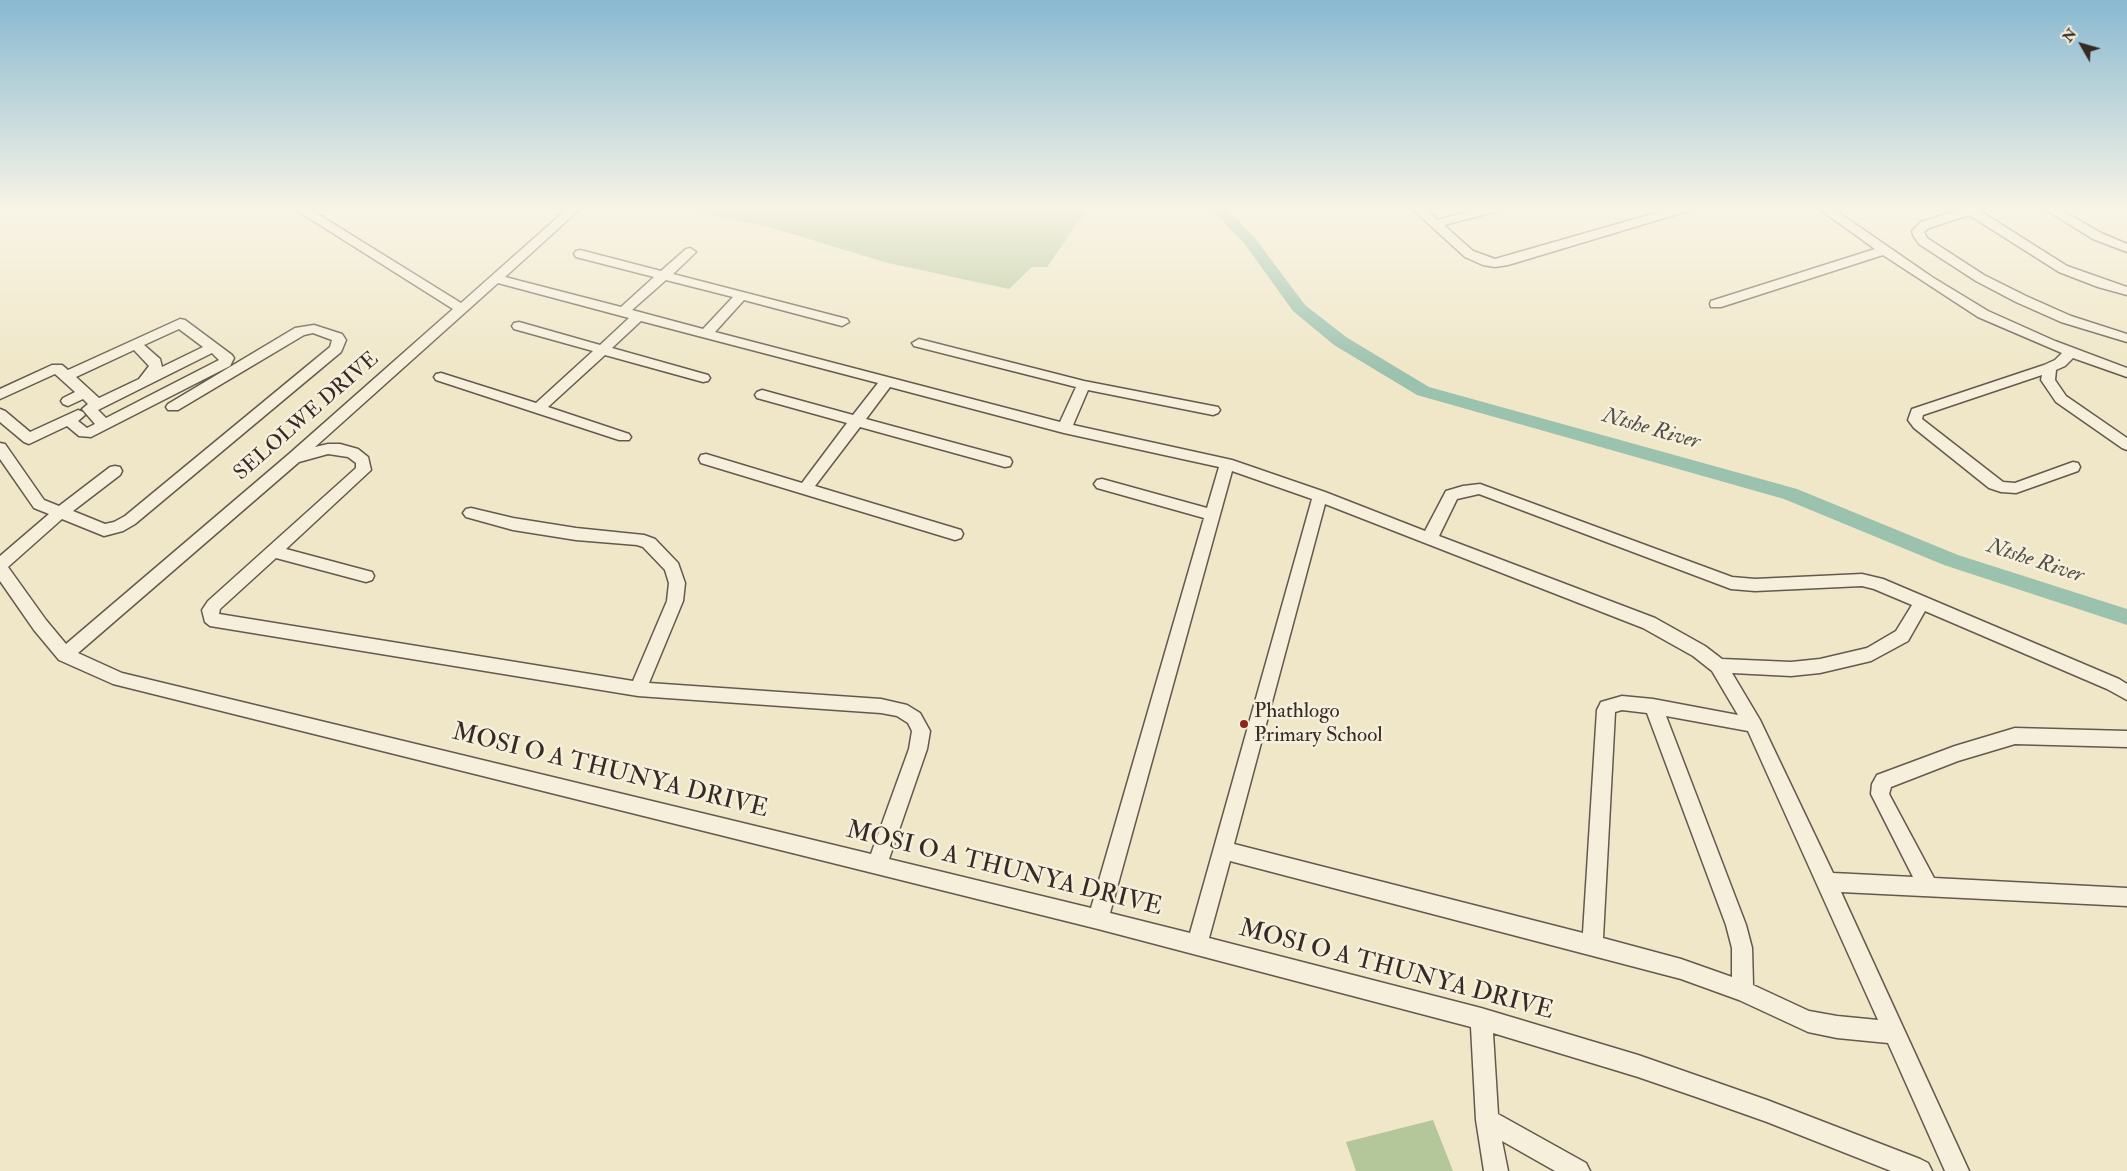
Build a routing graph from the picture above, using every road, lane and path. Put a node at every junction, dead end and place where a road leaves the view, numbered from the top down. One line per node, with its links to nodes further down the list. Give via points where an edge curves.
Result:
1 (387, 263): 14 (street)
2 (515, 263): 10 (street, SELOLWE DRIVE)
3 (611, 263): 9 (street)
4 (679, 263): 9 (street)
5 (1845, 263): 13 (street)
6 (1904, 263): 25 (street, via 1983,314)
7 (1956, 263): 20 (street, via 2021,299 2075,322)
8 (2051, 263): 11 (street, via 2081,277)
9 (663, 277): 12 (street); 15 (street)
10 (498, 278): 14 (street, SELOLWE DRIVE); 15 (street)
11 (2127, 291)
12 (742, 295): 17 (street); 19 (street)
13 (1716, 304)
14 (462, 309): 51 (street, SELOLWE DRIVE)
15 (624, 310): 16 (street)
16 (640, 315): 19 (street); 24 (street)
17 (842, 322)
18 (519, 326): 24 (street)
19 (706, 333): 32 (street)
20 (2127, 338)
21 (919, 343): 33 (street)
22 (135, 344): 23 (street, via 180,323); 28 (street); 31 (street, via 156,366)
23 (213, 347): 31 (street); 45 (street, via 228,361)
24 (603, 350): 30 (street); 40 (street)
25 (2071, 352): 26 (street); 27 (street)
26 (2049, 368): 49 (street, via 2048,380 2061,398); 55 (street, via 1917,412 1914,420 2001,487 2016,488)
27 (2127, 372)
28 (67, 376): 34 (street); 35 (street, via 55,368)
29 (441, 377): 40 (street)
30 (703, 378)
31 (143, 382): 38 (street)
32 (886, 382): 44 (street); 46 (street)
33 (1084, 385): 41 (street); 46 (street)
34 (86, 392): 37 (street); 38 (street)
35 (0, 394)
36 (762, 395): 44 (street)
37 (68, 401)
38 (93, 407): 43 (street); 45 (street)
39 (172, 407): 60 (street, via 300,331 314,329 339,340 336,349 130,520 104,530)
40 (538, 409): 47 (street)
41 (1213, 410)
42 (1, 417): 48 (street)
43 (68, 420): 45 (street, via 87,434); 48 (street)
44 (856, 422): 53 (street); 58 (street)
45 (106, 425)
46 (1064, 428): 54 (street)
47 (624, 437)
48 (29, 439): 50 (street)
49 (2127, 445)
50 (2, 450): 60 (street, via 39,504)
51 (294, 458): 65 (street, via 340,449 363,461 364,470); 70 (street, SELOLWE DRIVE)
52 (706, 459): 58 (street)
53 (1005, 462)
54 (1227, 464): 59 (street); 62 (street)
55 (2073, 467)
56 (115, 471): 60 (street)
57 (1102, 484): 62 (street)
58 (804, 489): 63 (street)
59 (1320, 496): 64 (street); 77 (street)
60 (62, 512): 66 (street)
61 (472, 513): 72 (street, via 513,524 576,534 638,539 649,543 672,567 677,583 675,601)
62 (1213, 515): 82 (street)
63 (955, 534)
64 (1429, 539): 69 (street, via 1452,495 1463,490 1480,489 1731,583 1755,585 1862,580); 71 (street, via 1649,623 1699,650)
65 (274, 552): 68 (street); 72 (street, via 214,605 210,610 211,617 224,623)
66 (0, 565)
67 (0, 569): 70 (street)
68 (366, 576)
69 (1922, 602): 71 (street, via 1902,636 1871,654 1791,669); 73 (street, via 2113,684)
70 (65, 655): 78 (street, MOSI O A THUNYA DRIVE, via 119,679)
71 (1718, 666): 75 (street)
72 (638, 689): 78 (street, via 881,706 901,710 914,718 921,730 918,749)
73 (2127, 693)
74 (1653, 706): 75 (street); 84 (street, via 1615,704 1606,710); 85 (street, via 1736,925 1742,948)
75 (1754, 725): 79 (street)
76 (2127, 738): 80 (street, via 2015,736 1884,780 1880,794)
77 (1223, 850): 83 (street); 84 (street)
78 (877, 865): 82 (street, MOSI O A THUNYA DRIVE)
79 (1827, 882): 80 (street); 87 (street)
80 (1928, 888): 81 (street)
81 (2127, 897)
82 (1098, 919): 83 (street, MOSI O A THUNYA DRIVE)
83 (1197, 945): 86 (street, MOSI O A THUNYA DRIVE)
84 (1592, 945): 85 (street, via 1681,969)
85 (1743, 991): 87 (street, via 1808,1021)
86 (1481, 1019): 88 (street); 91 (street, MOSI O A THUNYA DRIVE, via 1702,1088)
87 (1895, 1033): 92 (street)
88 (1487, 1120): 89 (street); 90 (street)
89 (1496, 1171)
90 (1578, 1171)
91 (1920, 1171)
92 (1957, 1171)

